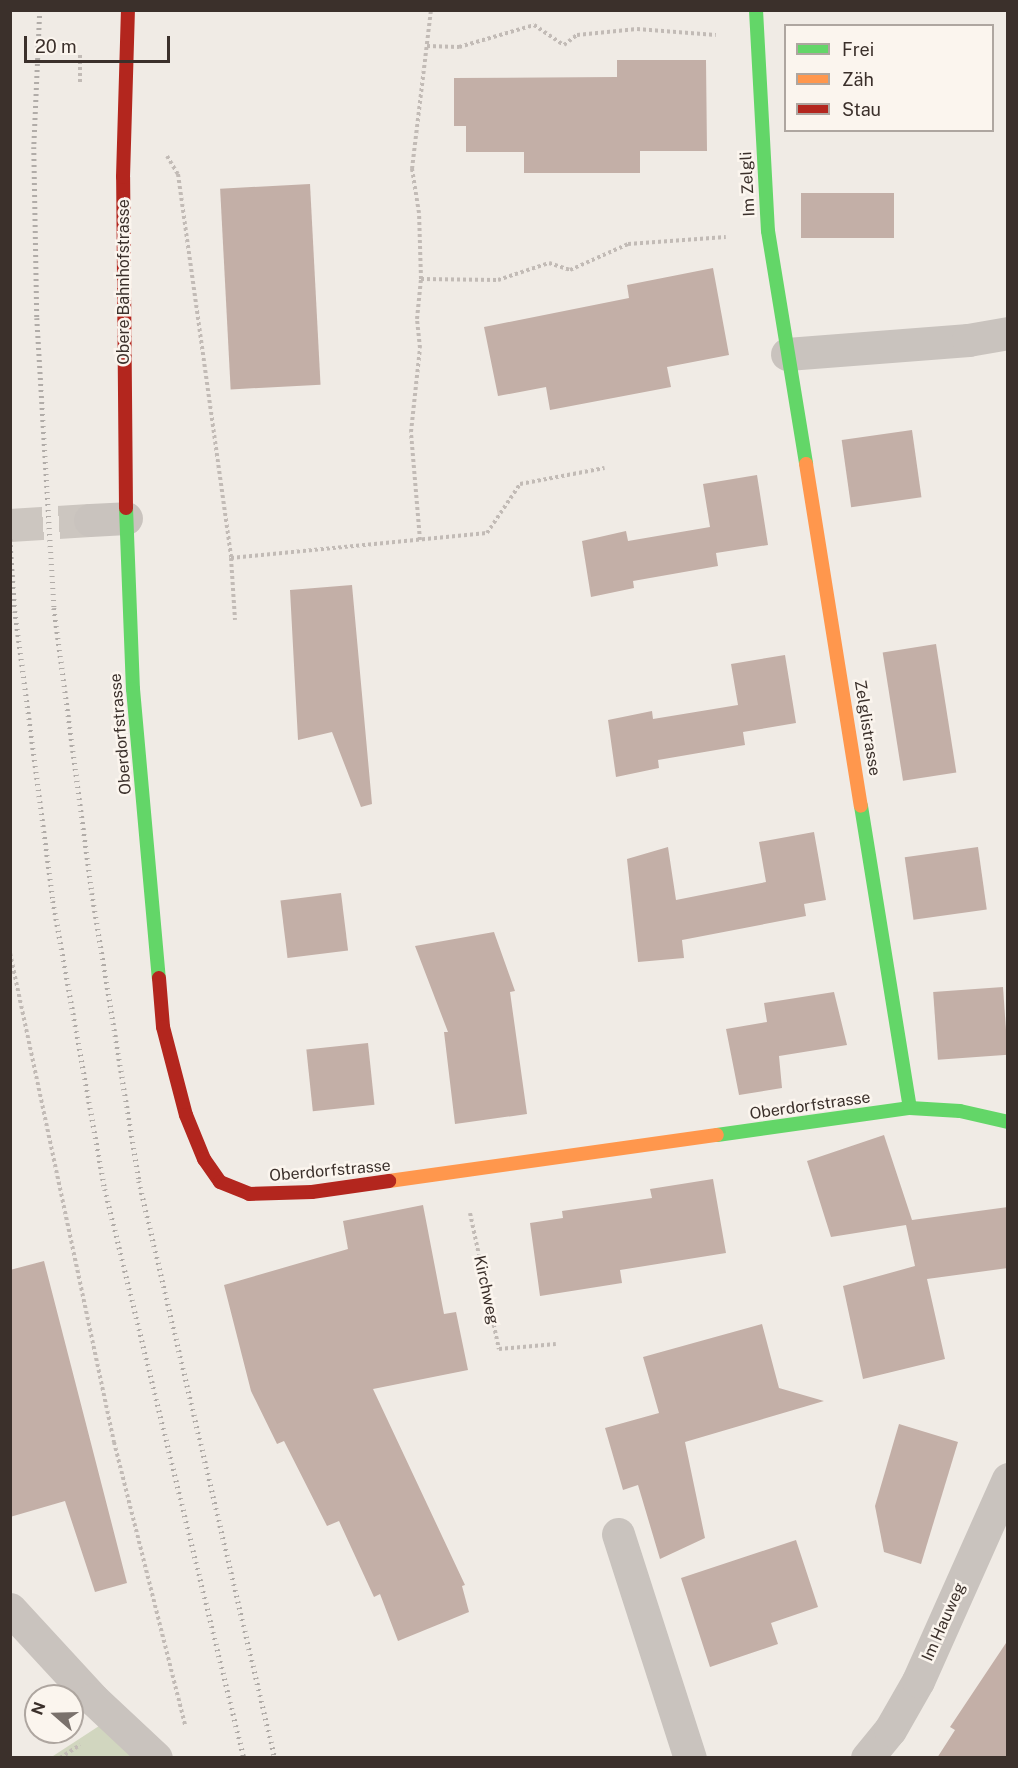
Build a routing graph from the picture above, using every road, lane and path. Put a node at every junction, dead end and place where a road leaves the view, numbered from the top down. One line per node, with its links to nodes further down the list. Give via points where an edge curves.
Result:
1 (128, 10): 14 (street, Obere Bahnhofstrasse, via 123,177)
2 (431, 10): 5 (path)
3 (756, 10): 4 (street, Im Zelgli)
4 (756, 35): 5 (path, via 694,36 637,29 578,35 564,45 534,25 459,47); 9 (street, Im Zelgli)
5 (428, 46): 10 (path, via 412,169 419,213)
6 (80, 55): 7 (path)
7 (80, 90)
8 (162, 148): 17 (path, via 178,174)
9 (768, 231): 10 (path, via 628,244 570,270 549,263 498,280); 12 (street, Im Zelgli)
10 (421, 279): 16 (path, via 417,319 420,348 411,432)
11 (1008, 333): 12 (street, via 968,340)
12 (787, 354): 20 (street, Zelglistrasse)
13 (605, 468): 16 (path, via 520,484 488,533)
14 (126, 518): 15 (street); 22 (street, Oberdorfstrasse, via 133,689 163,1027 186,1115 204,1159 220,1182 249,1194 312,1192)
15 (90, 520)
16 (420, 540): 17 (path)
17 (231, 558): 18 (path)
18 (235, 620)
19 (10, 953): 27 (path, via 114,1442)
20 (910, 1108): 21 (street, Oberdorfstrasse, via 960,1111); 22 (street, Oberdorfstrasse)
21 (1008, 1122)
22 (462, 1173): 23 (path, Kirchweg, via 499,1349)
23 (556, 1344)
24 (1008, 1479): 32 (street, Im Hauweg, via 918,1681 890,1730)
25 (618, 1534): 31 (street)
26 (10, 1609): 30 (street, via 93,1699)
27 (187, 1735)
28 (85, 1751): 29 (path, via 81,1744)
29 (64, 1757)
30 (156, 1758)
31 (690, 1758)
32 (867, 1758)

